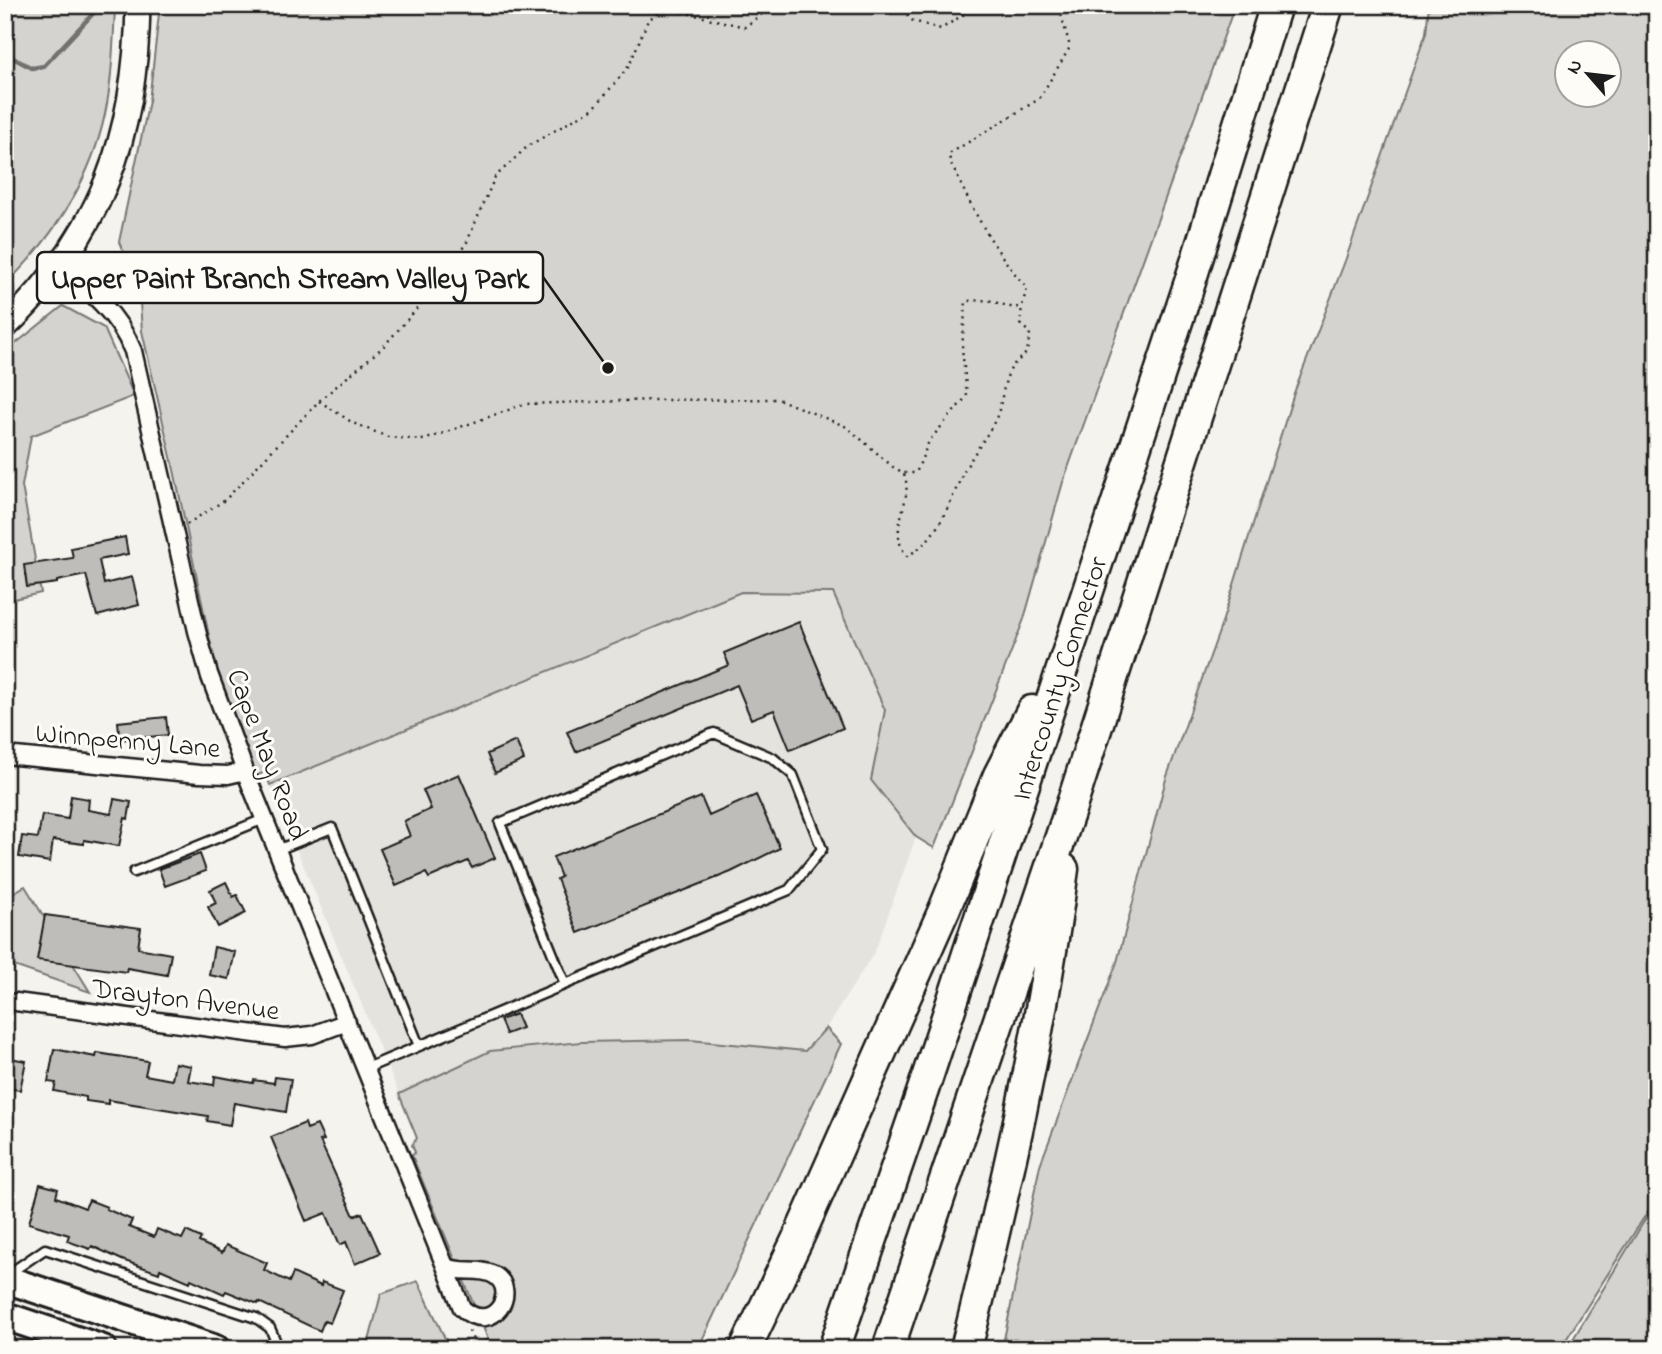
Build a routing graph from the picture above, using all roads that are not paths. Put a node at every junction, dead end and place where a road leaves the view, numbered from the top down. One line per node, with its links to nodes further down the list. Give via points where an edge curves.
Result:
1 (138, 5): 4 (street, via 132,82 115,162 90,219)
2 (1276, 5): 6 (highway, Intercounty Connector)
3 (1328, 5): 9 (highway, Intercounty Connector)
4 (59, 267): 5 (street); 8 (street, Cape May Road, via 102,302 128,337 205,663)
5 (5, 327)
6 (1078, 619): 26 (highway, via 999,775 944,910); 27 (highway, Intercounty Connector)
7 (5, 755): 8 (street, Winnpenny Lane, via 199,774)
8 (245, 771): 10 (street, Cape May Road)
9 (1072, 804): 28 (highway, Intercounty Connector); 29 (highway, via 1047,977)
10 (264, 819): 11 (street, Cape May Road); 12 (lane)
11 (277, 850): 15 (street, Cape May Road); 16 (lane, via 332,828)
12 (134, 872)
13 (565, 984): 13 (lane, via 500,823 714,733 773,758 793,775 822,849 789,890); 16 (lane)
14 (16, 1002): 15 (street, Drayton Avenue, via 285,1038 312,1035)
15 (347, 1022): 17 (street, Cape May Road)
16 (419, 1046): 17 (lane)
17 (367, 1068): 18 (street, Cape May Road)
18 (447, 1267)
19 (5, 1278): 21 (main road); 25 (lane, via 45,1249 256,1318 271,1328)
20 (5, 1292): 21 (main road, via 33,1299)
21 (50, 1293): 24 (main road)
22 (5, 1316): 23 (main road)
23 (103, 1349)
24 (216, 1349)
25 (279, 1349)
26 (745, 1349)
27 (834, 1349)
28 (888, 1349)
29 (966, 1349)

